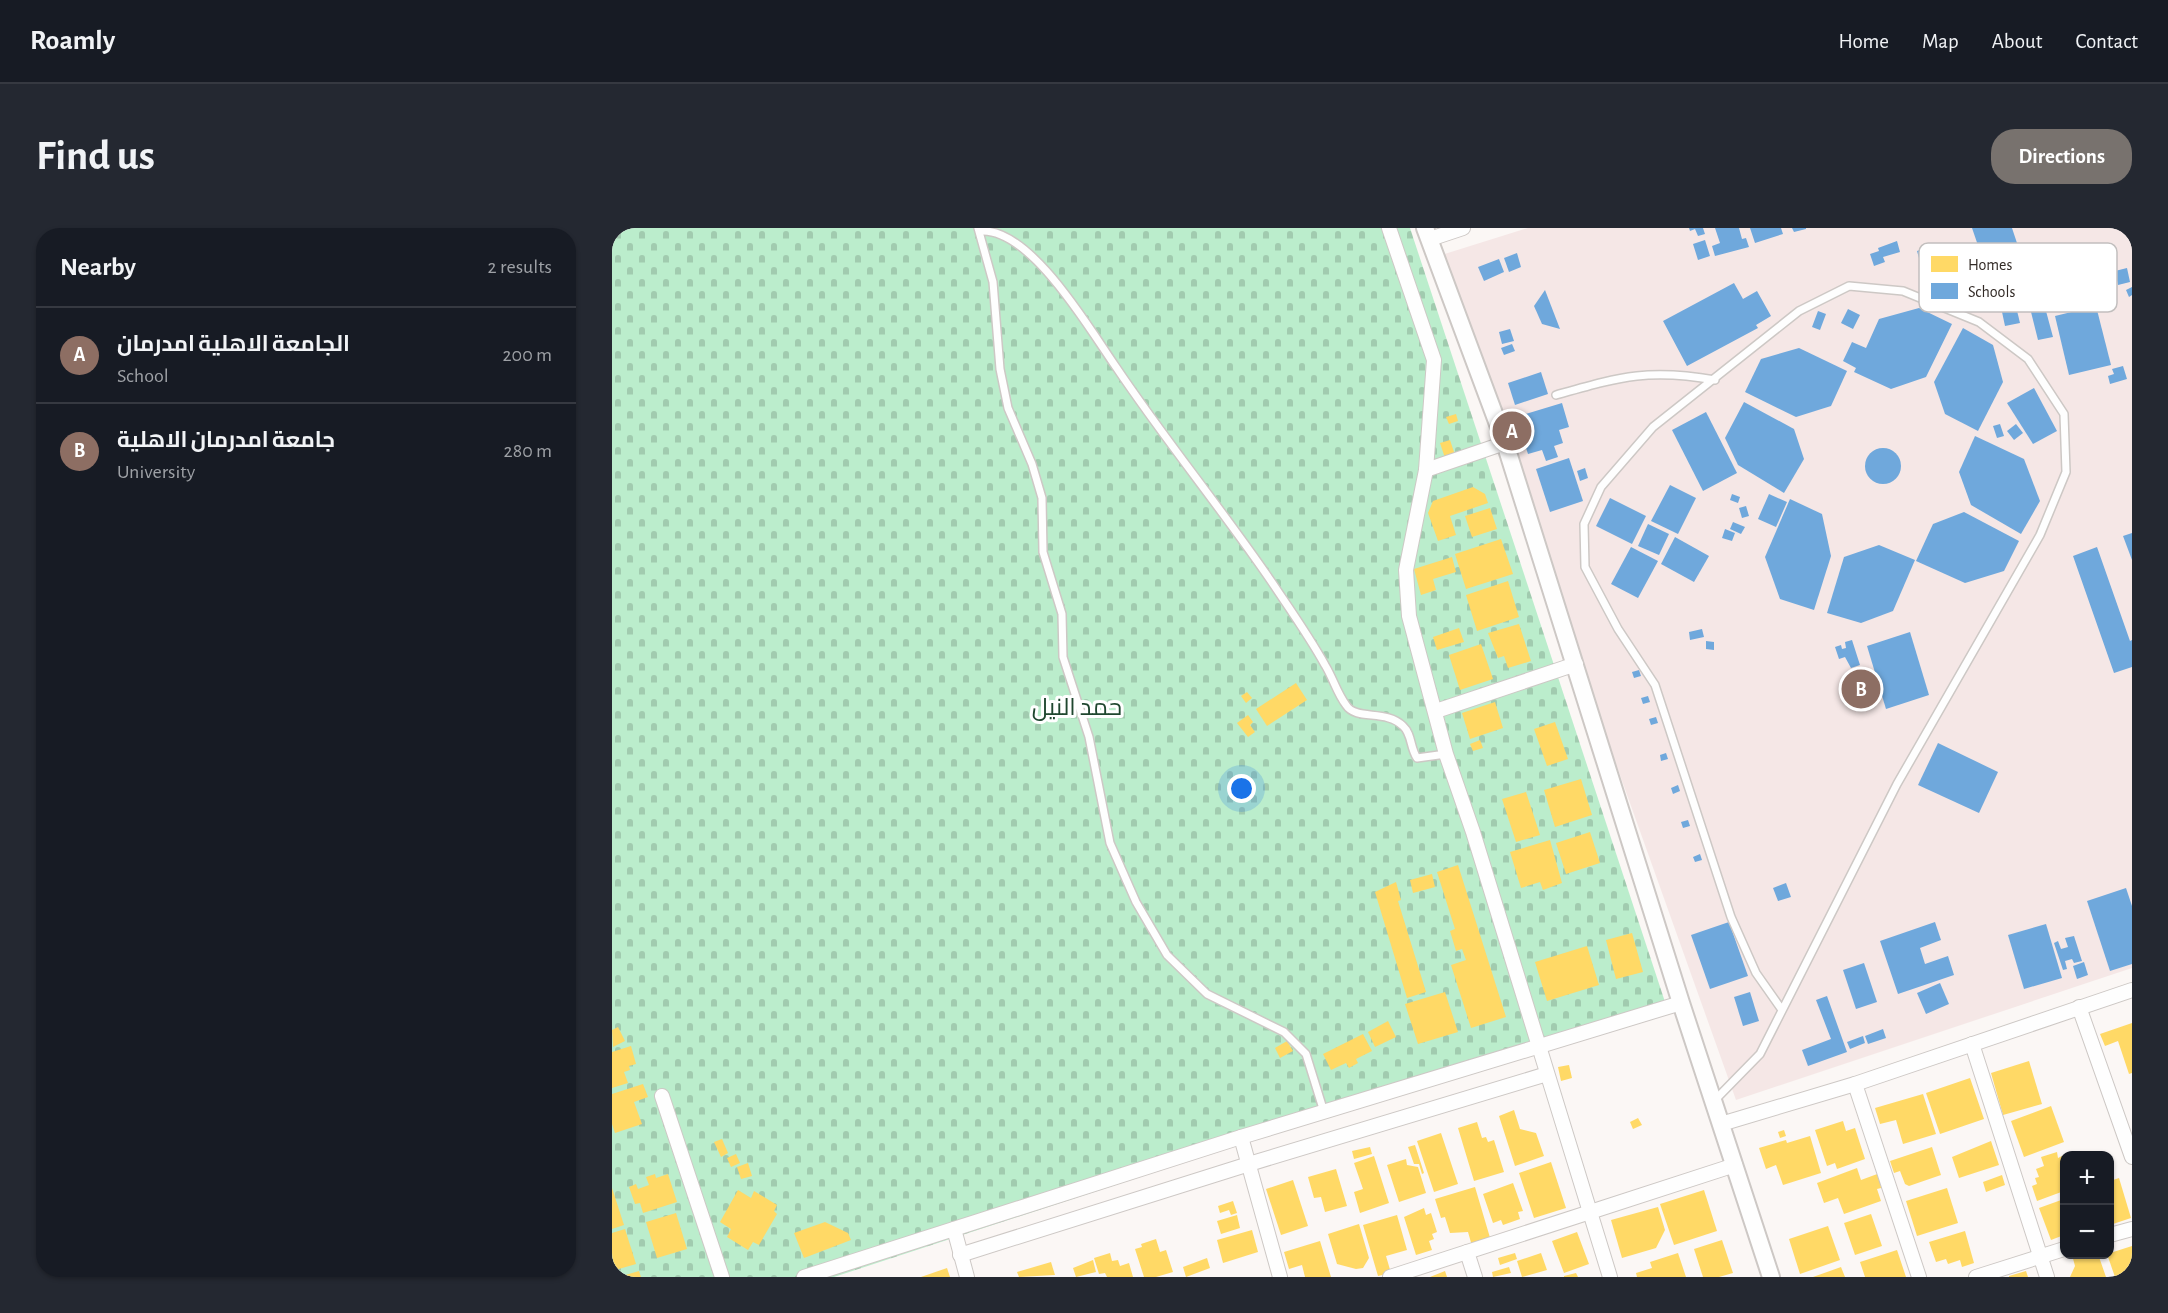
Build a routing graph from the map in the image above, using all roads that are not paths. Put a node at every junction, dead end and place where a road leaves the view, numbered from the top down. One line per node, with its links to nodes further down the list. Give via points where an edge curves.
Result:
1 (1389, 228): 10 (street, via 1434,360)
2 (1462, 228): 4 (street)
3 (979, 230): 13 (lane, via 1008,234 1040,261 1064,291 1270,579 1325,664 1346,706 1352,712 1394,718 1405,727 1417,758); 24 (lane, via 993,282 1000,369 1008,408 1042,498 1043,552 1062,614 1063,657 1089,737 1110,843 1136,902 1167,955 1207,994 1284,1032 1306,1054)
4 (1427, 234): 9 (street)
5 (1919, 298): 7 (lane, via 1903,291 1848,286 1799,311)
6 (1954, 312): 17 (lane, via 1979,322 2028,359 2064,414 2066,472 2040,535 1898,784)
7 (1715, 380): 8 (lane, via 1668,373 1641,374); 17 (lane, via 1653,427 1600,487 1584,524 1585,567 1618,629 1655,685 1731,917 1756,974)
8 (1556, 395)
9 (1505, 443): 10 (street); 11 (street)
10 (1426, 470): 12 (street, via 1405,586 1408,616)
11 (1576, 664): 12 (street); 15 (street)
12 (1436, 711): 13 (street)
13 (1446, 754): 19 (street)
14 (2132, 990): 16 (street)
15 (1681, 1003): 19 (street); 23 (street)
16 (2079, 1007): 18 (street); 27 (street)
17 (1782, 1010): 23 (lane, via 1760,1054)
18 (1972, 1044): 21 (street); 37 (street)
19 (1539, 1047): 20 (street); 24 (street)
20 (1547, 1074): 28 (street); 30 (street)
21 (1855, 1083): 25 (street); 46 (street)
22 (662, 1096): 38 (street)
23 (1714, 1101): 25 (street)
24 (1324, 1112): 26 (street)
25 (1721, 1124): 29 (street)
26 (1241, 1137): 28 (street); 32 (street)
27 (2132, 1157)
28 (1249, 1164): 36 (street); 41 (street)
29 (1735, 1165): 30 (street); 45 (street)
30 (1590, 1212): 35 (street); 44 (street)
31 (2132, 1228): 33 (street)
32 (954, 1230): 36 (street); 39 (street)
33 (2114, 1233)
34 (2060, 1250): 37 (street)
35 (1467, 1252): 42 (street); 43 (street)
36 (960, 1255): 40 (street)
37 (2041, 1257): 47 (street); 48 (street)
38 (722, 1277)
39 (804, 1277)
40 (967, 1277)
41 (1280, 1277)
42 (1390, 1277)
43 (1475, 1277)
44 (1610, 1277)
45 (1771, 1277)
46 (1919, 1277)
47 (1976, 1277)
48 (2047, 1277)

